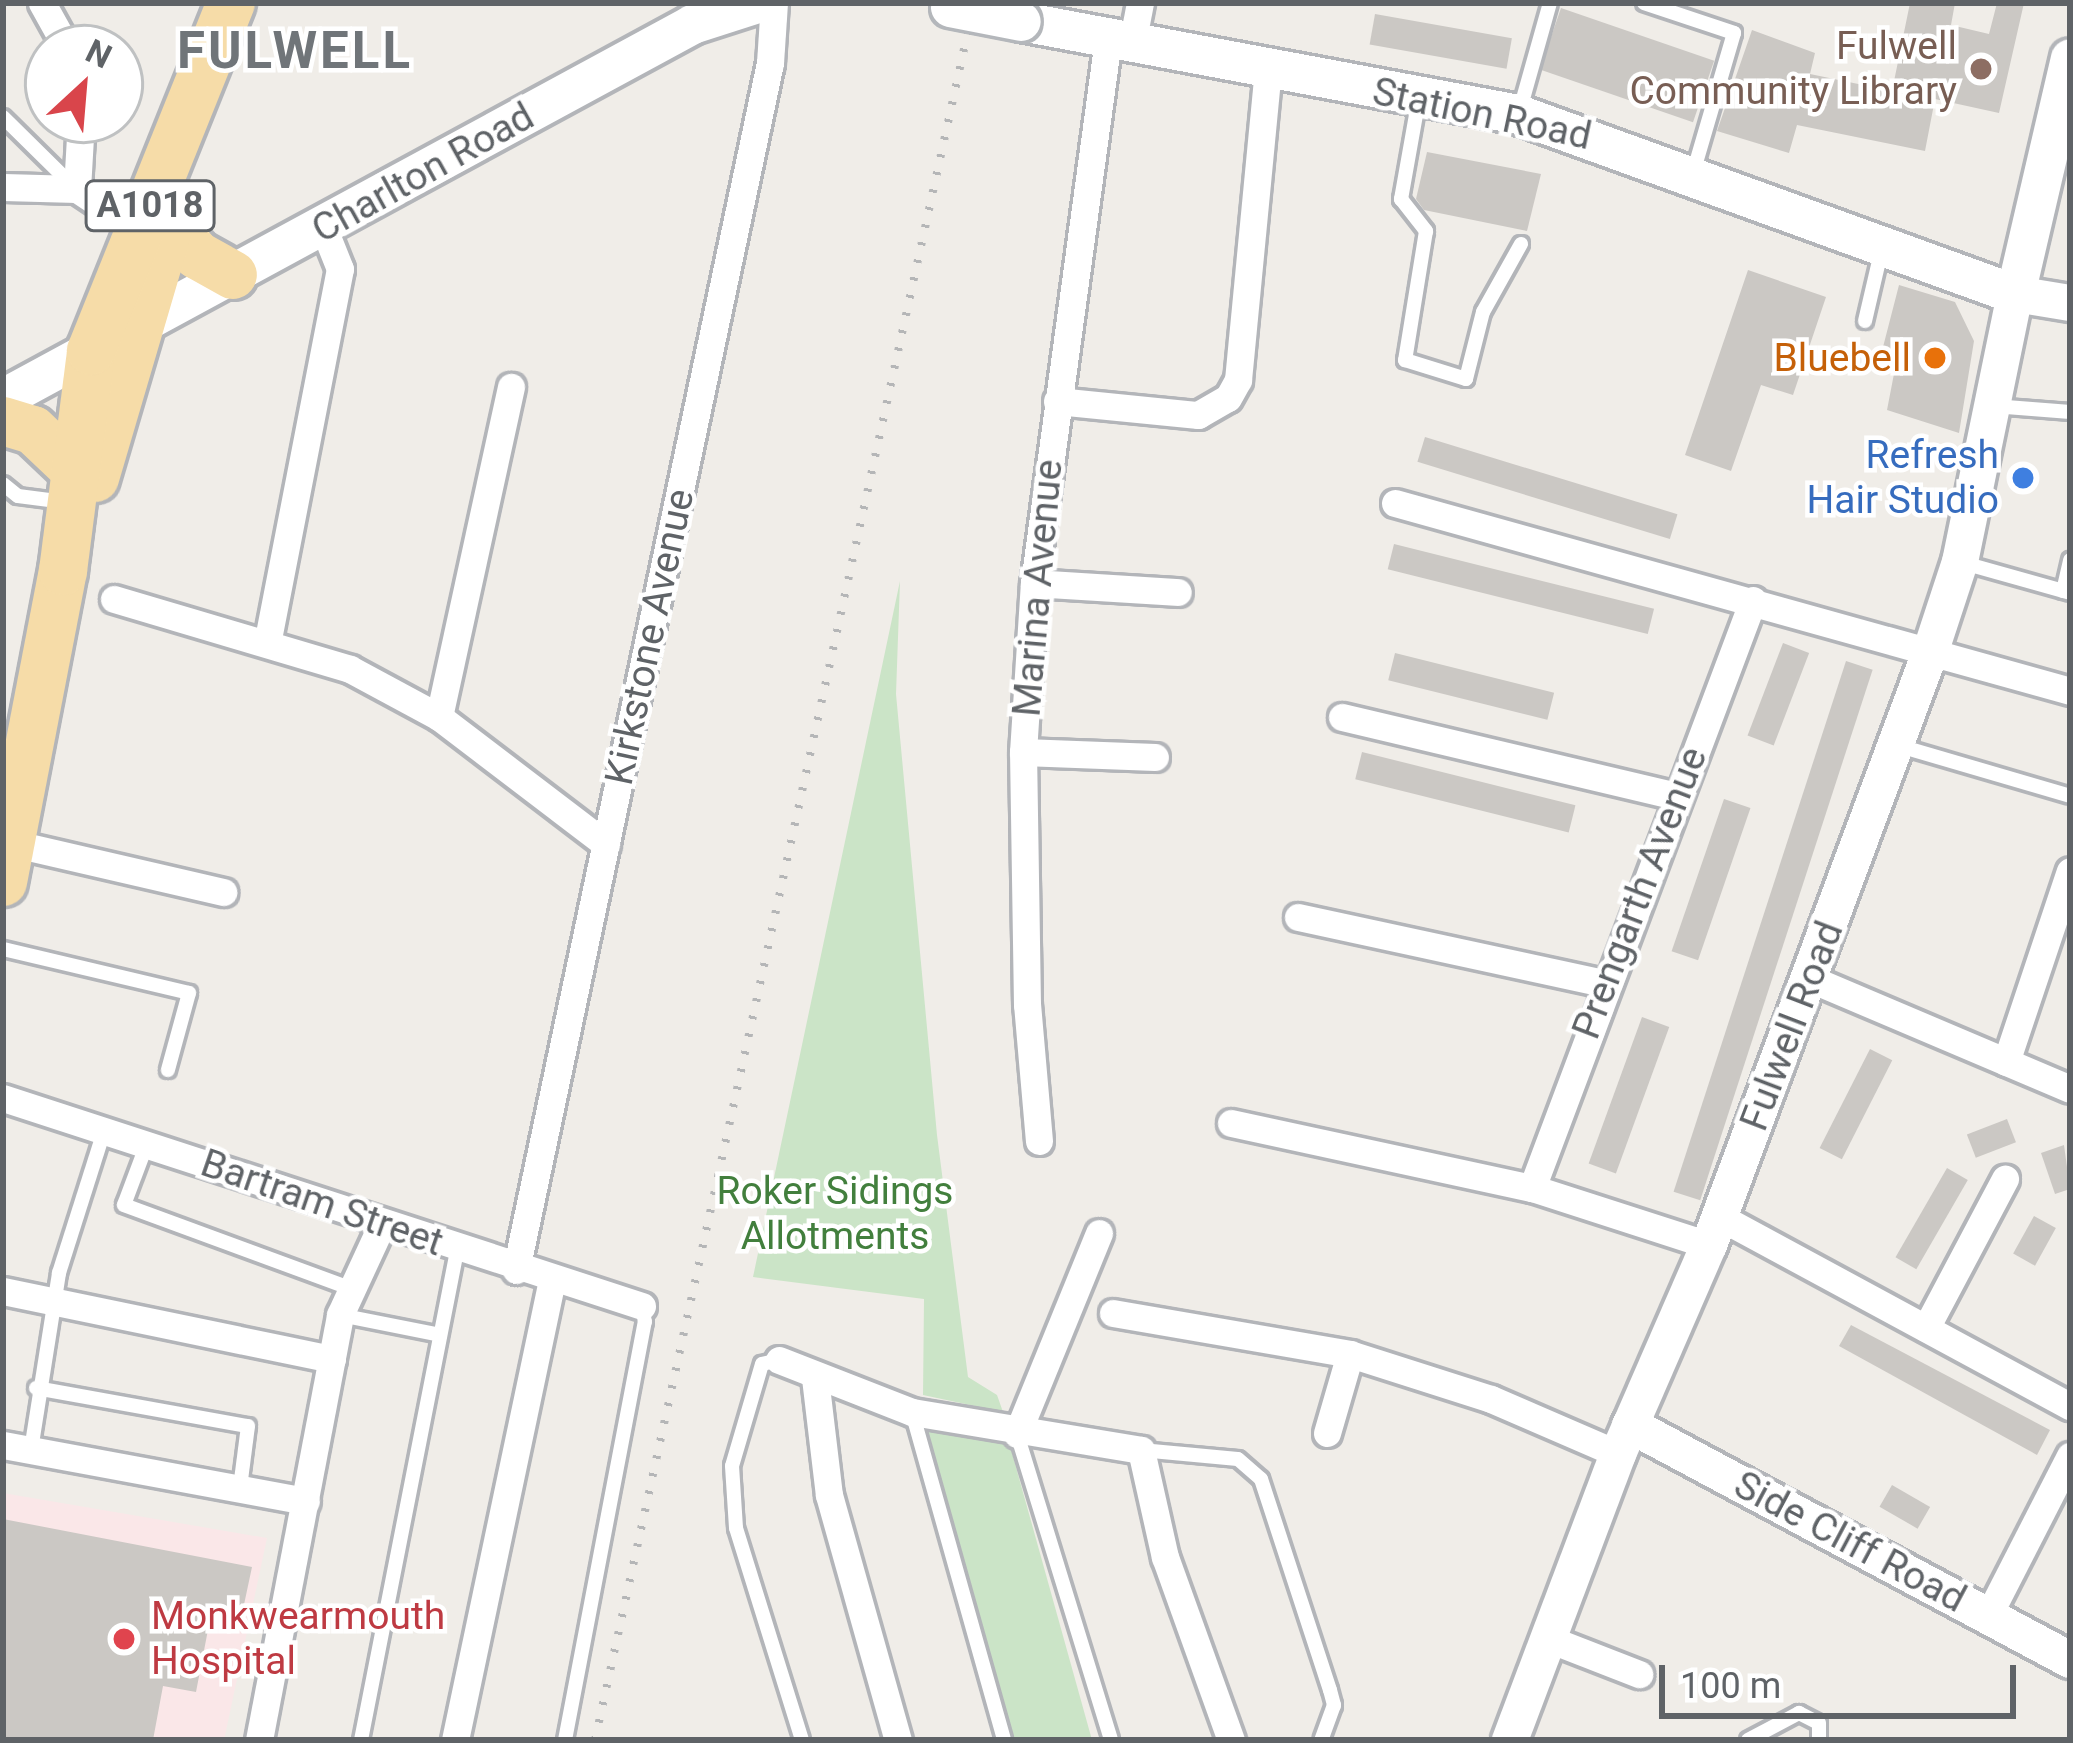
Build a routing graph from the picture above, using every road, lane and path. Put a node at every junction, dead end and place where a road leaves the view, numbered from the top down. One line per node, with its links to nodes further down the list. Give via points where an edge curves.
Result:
1 (231, 3): 19 (highway, A1018)
2 (757, 3): 8 (main road, Charlton Road)
3 (774, 3): 56 (street, Kirkstone Avenue, via 770,63)
4 (1140, 3): 9 (street, Marina Avenue)
5 (1550, 3): 13 (lane)
6 (1644, 3): 16 (lane, via 1734,33)
7 (939, 5): 9 (main road, Station Road, bridge)
8 (695, 14): 20 (main road, Charlton Road)
9 (1120, 41): 11 (main road, Station Road); 31 (street, Marina Avenue)
10 (2070, 58): 24 (main road)
11 (1268, 71): 12 (main road, Station Road); 31 (street, via 1238,380 1228,398 1198,415)
12 (1419, 98): 13 (main road, Station Road); 21 (lane, via 1401,199 1426,231 1405,360 1466,379 1483,312)
13 (1519, 114): 16 (main road, Station Road)
14 (3, 117): 18 (lane)
15 (80, 144): 18 (street)
16 (1693, 173): 22 (main road, Station Road)
17 (3, 187): 18 (street)
18 (77, 189): 19 (street)
19 (155, 227): 23 (highway); 27 (highway, A1018); 28 (highway, A1018)
20 (324, 229): 23 (main road, Charlton Road); 46 (street, via 340,269)
21 (1520, 244)
22 (1882, 247): 24 (main road, Station Road); 26 (lane)
23 (233, 275): 27 (main road, Charlton Road)
24 (2015, 294): 25 (street); 32 (street, Fulwell Road)
25 (2070, 303)
26 (1865, 321)
27 (145, 322): 28 (main road, Charlton Road); 40 (highway, A1018)
28 (91, 351): 30 (main road, Charlton Road); 36 (highway, A1018)
29 (511, 386): 49 (street)
30 (3, 398)
31 (1057, 401): 41 (street, Marina Avenue)
32 (1994, 406): 33 (lane); 39 (street, Fulwell Road)
33 (2070, 412)
34 (3, 421): 36 (highway, via 33,430)
35 (3, 484): 36 (lane, via 18,496)
36 (74, 487): 40 (highway, A1018)
37 (1396, 503): 45 (street)
38 (2070, 560): 43 (lane)
39 (1960, 562): 43 (lane); 47 (street, Fulwell Road)
40 (63, 571): 57 (highway, A1018)
41 (1034, 583): 42 (street); 52 (street, Marina Avenue)
42 (1178, 592)
43 (2067, 592)
44 (114, 598): 46 (street)
45 (1753, 600): 47 (street); 54 (street, Prengarth Avenue)
46 (268, 639): 49 (street, via 350,669)
47 (1931, 650): 48 (street); 51 (street, Fulwell Road)
48 (2070, 691)
49 (439, 717): 56 (street)
50 (1342, 717): 54 (street)
51 (1896, 745): 55 (lane); 62 (street, Fulwell Road)
52 (1023, 752): 53 (street); 71 (street, Marina Avenue, via 1021,867)
53 (1155, 758)
54 (1676, 796): 63 (street, Prengarth Avenue)
55 (2070, 796)
56 (607, 844): 78 (street, Kirkstone Avenue)
57 (7, 862): 59 (street)
58 (2070, 872): 64 (street)
59 (223, 892)
60 (1298, 917): 63 (street)
61 (3, 949): 65 (lane, via 189,993)
62 (1810, 979): 64 (street); 75 (street, Fulwell Road)
63 (1604, 983): 73 (street, Prengarth Avenue)
64 (2006, 1062): 66 (street)
65 (168, 1070)
66 (2070, 1089)
67 (3, 1098): 69 (street, Bartram Street)
68 (1231, 1123): 73 (street)
69 (105, 1126): 70 (street, Bartram Street); 81 (lane)
70 (148, 1141): 74 (street, Bartram Street); 82 (lane, via 124,1205)
71 (1039, 1141)
72 (2005, 1179): 85 (street)
73 (1532, 1188): 75 (street)
74 (382, 1224): 77 (street, Bartram Street); 82 (street)
75 (1714, 1231): 85 (street); 96 (street, Fulwell Road)
76 (1086, 1246): 95 (street)
77 (457, 1251): 78 (street, Bartram Street); 86 (lane)
78 (516, 1270): 79 (street, Bartram Street)
79 (552, 1281): 83 (street, Bartram Street); 108 (street)
80 (3, 1291): 81 (street)
81 (54, 1302): 88 (street); 91 (lane)
82 (346, 1302): 86 (lane); 88 (street)
83 (642, 1306): 109 (lane)
84 (1113, 1313): 87 (street)
85 (1926, 1328): 92 (street)
86 (440, 1335): 107 (lane)
87 (1351, 1354): 94 (street); 96 (street)
88 (332, 1359): 101 (street)
89 (779, 1360): 90 (street); 110 (lane, via 762,1364 732,1466 736,1528)
90 (815, 1378): 93 (street); 111 (street, via 829,1495)
91 (36, 1388): 97 (lane); 100 (lane, via 248,1426)
92 (2070, 1406)
93 (912, 1412): 95 (street); 112 (lane)
94 (1327, 1432)
95 (1016, 1434): 98 (street); 113 (lane)
96 (1624, 1439): 102 (street, Side Cliff Road); 103 (street, Fulwell Road)
97 (17, 1448): 100 (street)
98 (1141, 1450): 114 (street, via 1165,1557); 115 (lane, via 1238,1459 1261,1480 1330,1690)
99 (2070, 1456): 102 (street)
100 (240, 1488): 101 (street)
101 (306, 1501): 106 (street)
102 (1988, 1616): 104 (street, Side Cliff Road)
103 (1549, 1639): 105 (street); 116 (street, Fulwell Road)
104 (2070, 1660)
105 (1639, 1674)
106 (259, 1740)
107 (362, 1740)
108 (455, 1740)
109 (565, 1740)
110 (802, 1740)
111 (898, 1740)
112 (1004, 1740)
113 (1111, 1740)
114 (1231, 1740)
115 (1321, 1740)
116 (1510, 1740)
117 (1748, 1740): 118 (lane, via 1799,1713 1819,1723)
118 (1820, 1740)

